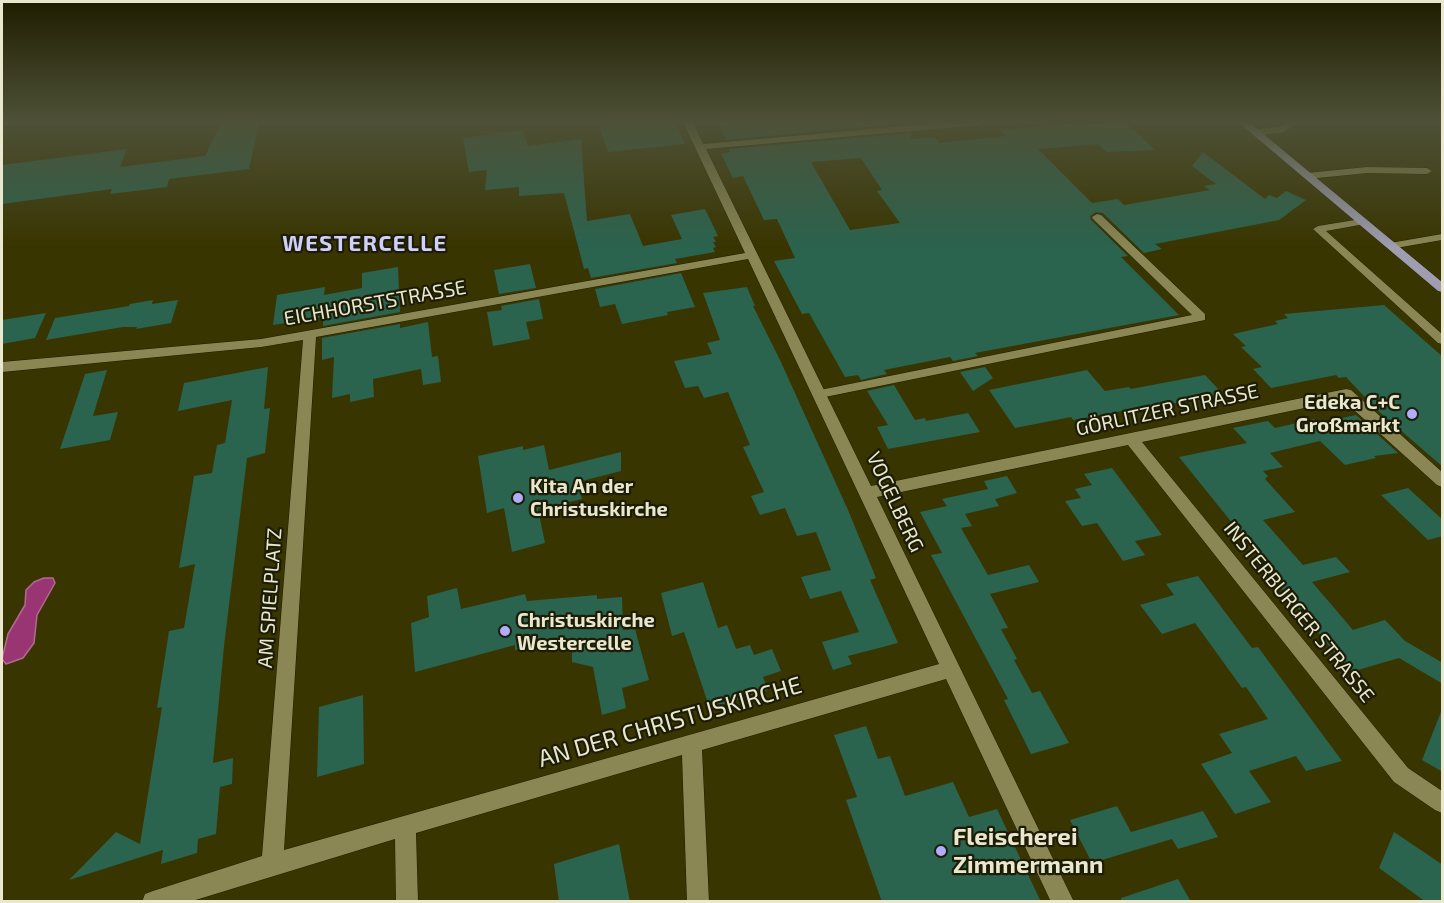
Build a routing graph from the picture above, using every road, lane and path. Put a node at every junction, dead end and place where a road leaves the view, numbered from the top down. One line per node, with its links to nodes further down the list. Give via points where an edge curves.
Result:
1 (707, 164): 9 (street, VOGELBERG)
2 (1293, 164): 4 (main road)
3 (1427, 171): 4 (lane, via 1367,170)
4 (1307, 176): 6 (main road)
5 (1097, 217): 14 (lane, via 1201,317)
6 (1361, 222): 8 (main road); 12 (lane, via 1318,229)
7 (1443, 237): 8 (lane)
8 (1390, 246): 10 (main road)
9 (752, 255): 11 (street, EICHHORSTSTRASSE); 14 (street, VOGELBERG)
10 (1443, 288)
11 (310, 335): 13 (street, EICHHORSTSTRASSE); 22 (street, AM SPIELPLATZ)
12 (1443, 340)
13 (2, 367)
14 (820, 394): 17 (street, VOGELBERG)
15 (1131, 438): 16 (street, GÖRLITZER STRASSE, via 1346,394); 17 (street, GÖRLITZER STRASSE); 20 (street, INSTERBURGER STRASSE, via 1401,775)
16 (1443, 481)
17 (868, 494): 18 (street, VOGELBERG)
18 (950, 669): 19 (street, AN DER CHRISTUSKIRCHE); 26 (street, VOGELBERG)
19 (692, 744): 21 (street, AN DER CHRISTUSKIRCHE); 25 (street)
20 (1443, 803)
21 (405, 826): 22 (street, AN DER CHRISTUSKIRCHE); 24 (street)
22 (273, 864): 23 (street, AN DER CHRISTUSKIRCHE)
23 (153, 902)
24 (407, 902)
25 (698, 902)
26 (1064, 902)

